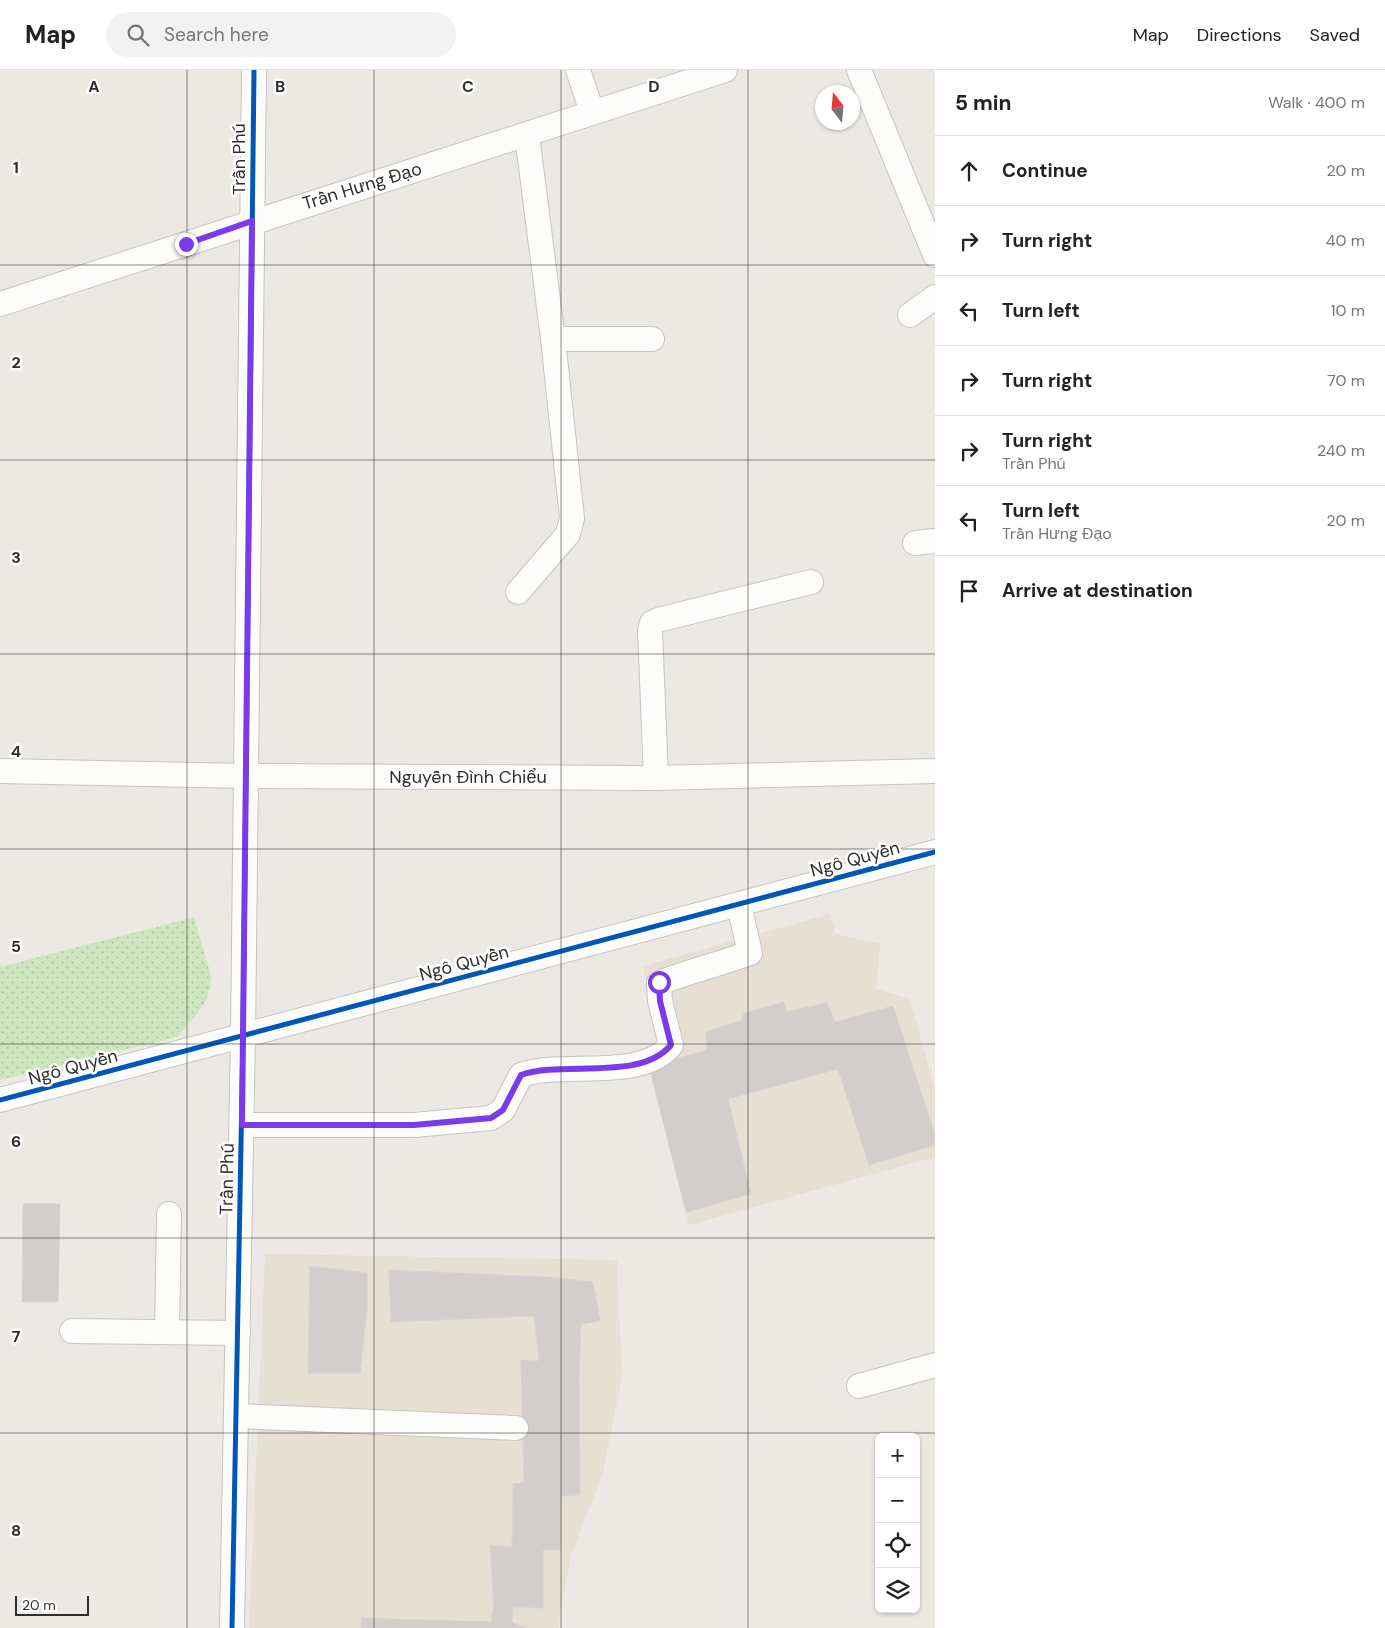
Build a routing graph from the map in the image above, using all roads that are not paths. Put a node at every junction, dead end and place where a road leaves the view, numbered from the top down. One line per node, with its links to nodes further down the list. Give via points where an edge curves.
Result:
1 (254, 70): 7 (street, Trần Phú)
2 (578, 70): 5 (street)
3 (725, 70): 5 (street, Trần Hưng Đạo)
4 (859, 70): 8 (street)
5 (592, 112): 6 (street, Trần Hưng Đạo)
6 (527, 135): 7 (street, Trần Hưng Đạo); 12 (street)
7 (252, 221): 10 (street, Trần Hưng Đạo); 18 (street, Trần Phú)
8 (935, 255)
9 (935, 297): 11 (street)
10 (0, 304)
11 (910, 314)
12 (554, 339): 13 (street); 15 (street, via 572,518 568,534)
13 (652, 339)
14 (811, 582): 19 (street, via 652,623)
15 (518, 592)
16 (0, 771): 18 (street, Nguyễn Đình Chiểu)
17 (935, 771): 19 (street, Nguyễn Đình Chiểu)
18 (246, 776): 19 (street, Nguyễn Đình Chiểu); 22 (street, Trần Phú)
19 (656, 778)
20 (935, 852): 21 (street, Ngô Quyền)
21 (739, 904): 22 (street, Ngô Quyền); 24 (street, via 750,953 659,982 660,1001 671,1045 662,1056 630,1066 521,1075 503,1110 491,1118 414,1125)
22 (243, 1036): 23 (street, Ngô Quyền); 24 (street, Trần Phú)
23 (0, 1100)
24 (242, 1125): 28 (street, Trần Phú)
25 (169, 1214): 27 (street)
26 (72, 1331): 27 (street)
27 (167, 1332): 28 (street)
28 (238, 1333): 31 (street, Trần Phú)
29 (935, 1365): 30 (street)
30 (859, 1386)
31 (237, 1416): 32 (street); 33 (street, Trần Phú)
32 (516, 1428)
33 (232, 1628)

